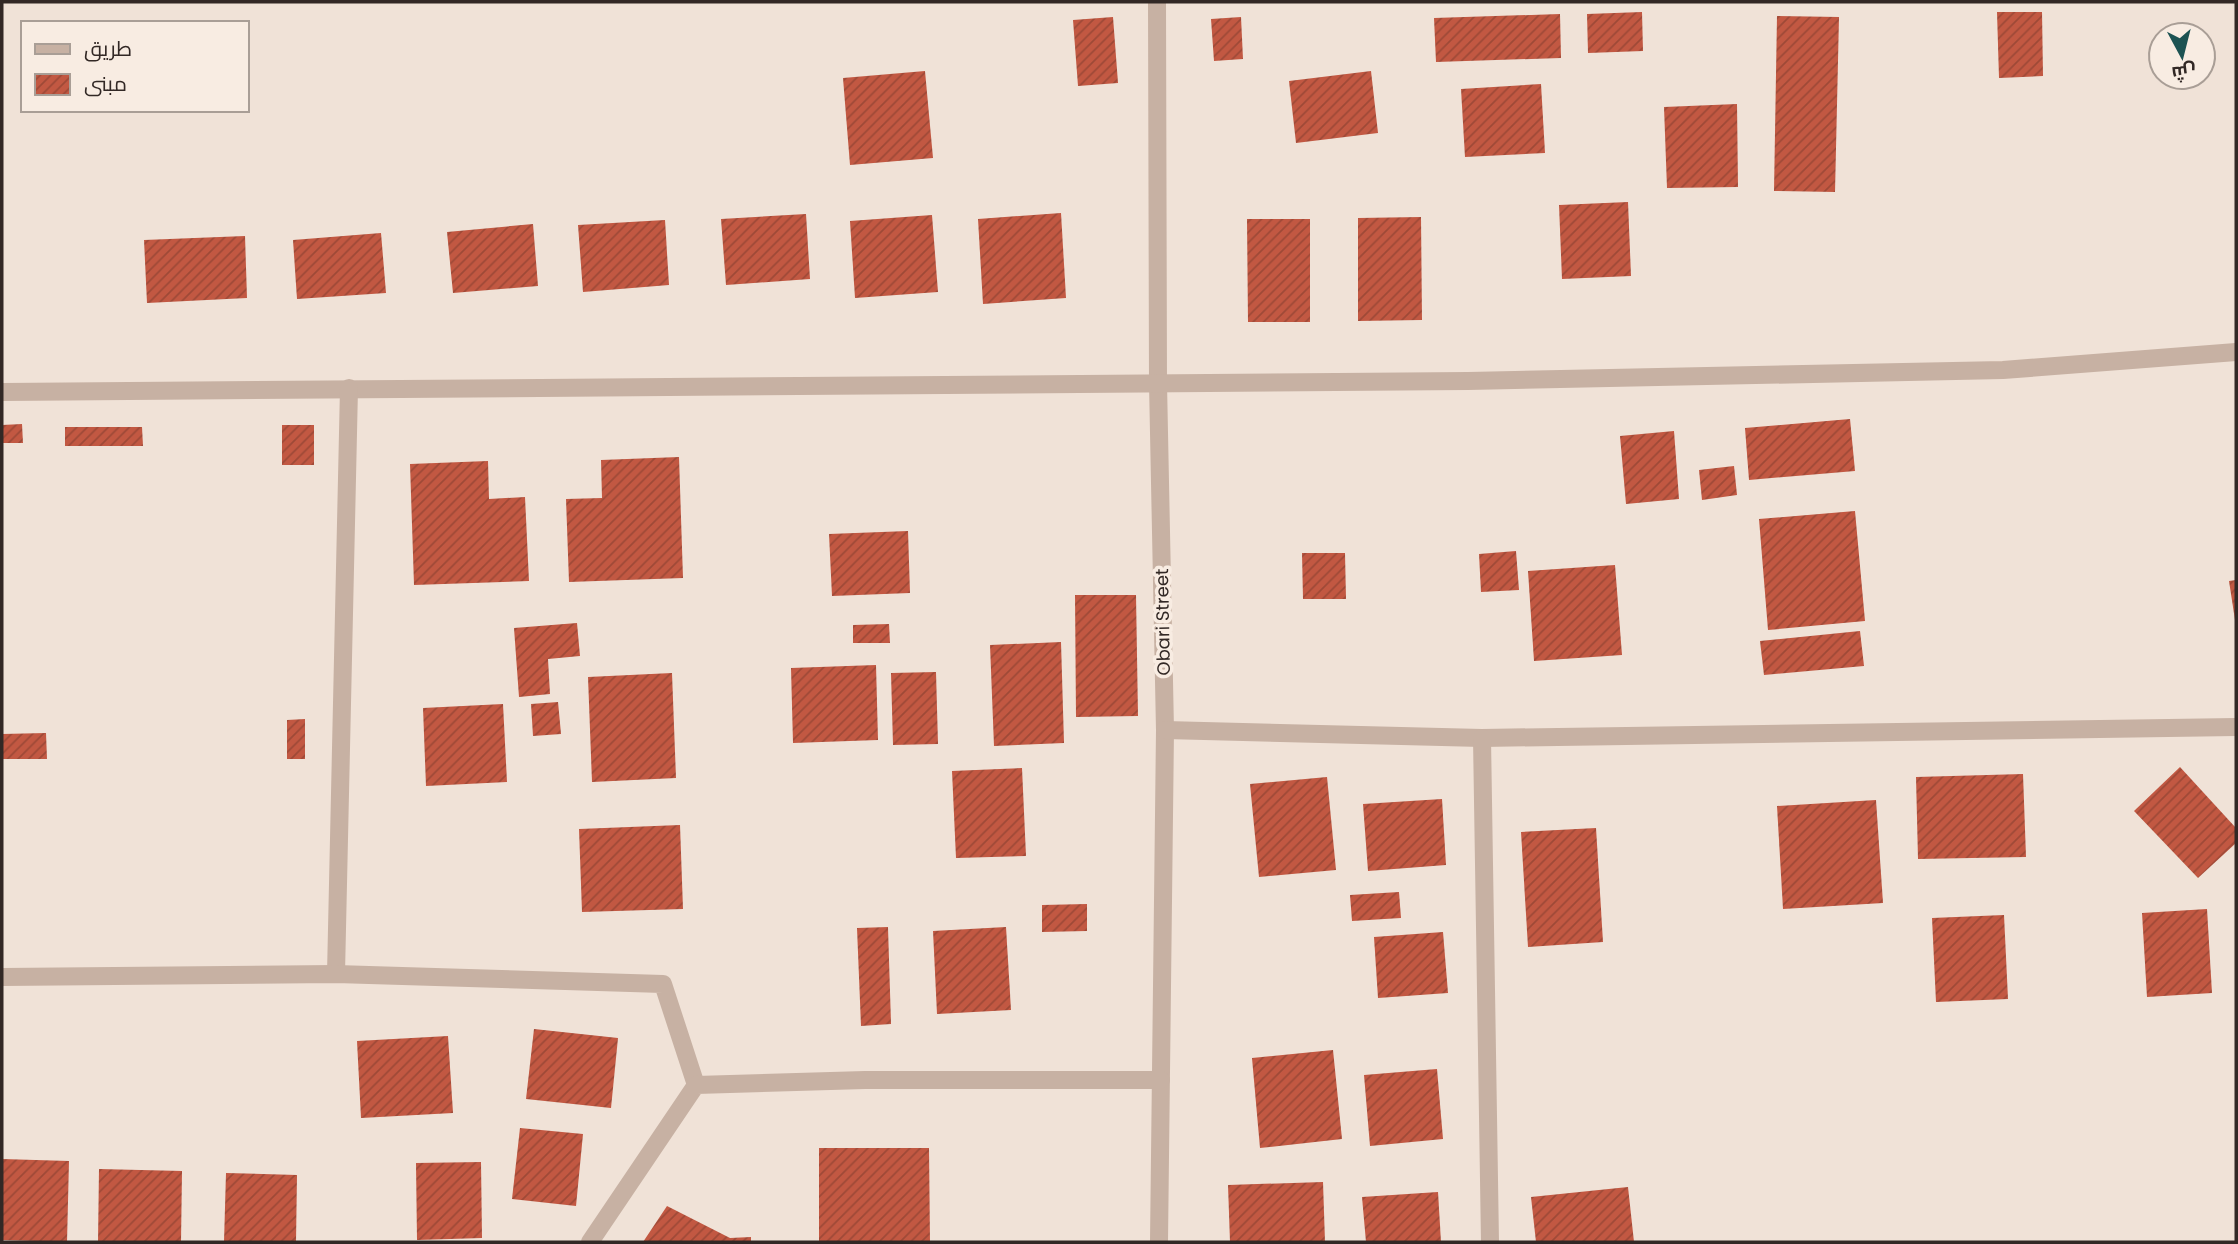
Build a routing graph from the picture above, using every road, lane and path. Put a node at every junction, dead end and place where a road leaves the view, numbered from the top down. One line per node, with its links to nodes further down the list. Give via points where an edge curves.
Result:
1 (1157, 2): 3 (street, Obari Street)
2 (2236, 352): 3 (street, via 2003,370)
3 (1158, 383): 4 (street); 7 (street, Obari Street)
4 (349, 388): 5 (street); 9 (street)
5 (2, 392)
6 (2236, 727): 8 (street)
7 (1165, 730): 8 (street); 11 (street, Obari Street)
8 (1482, 738): 15 (street)
9 (336, 974): 10 (street); 12 (street, via 663,984)
10 (2, 977)
11 (1161, 1080): 12 (street); 14 (street, Obari Street)
12 (696, 1085): 13 (street)
13 (590, 1242)
14 (1159, 1242)
15 (1490, 1242)

